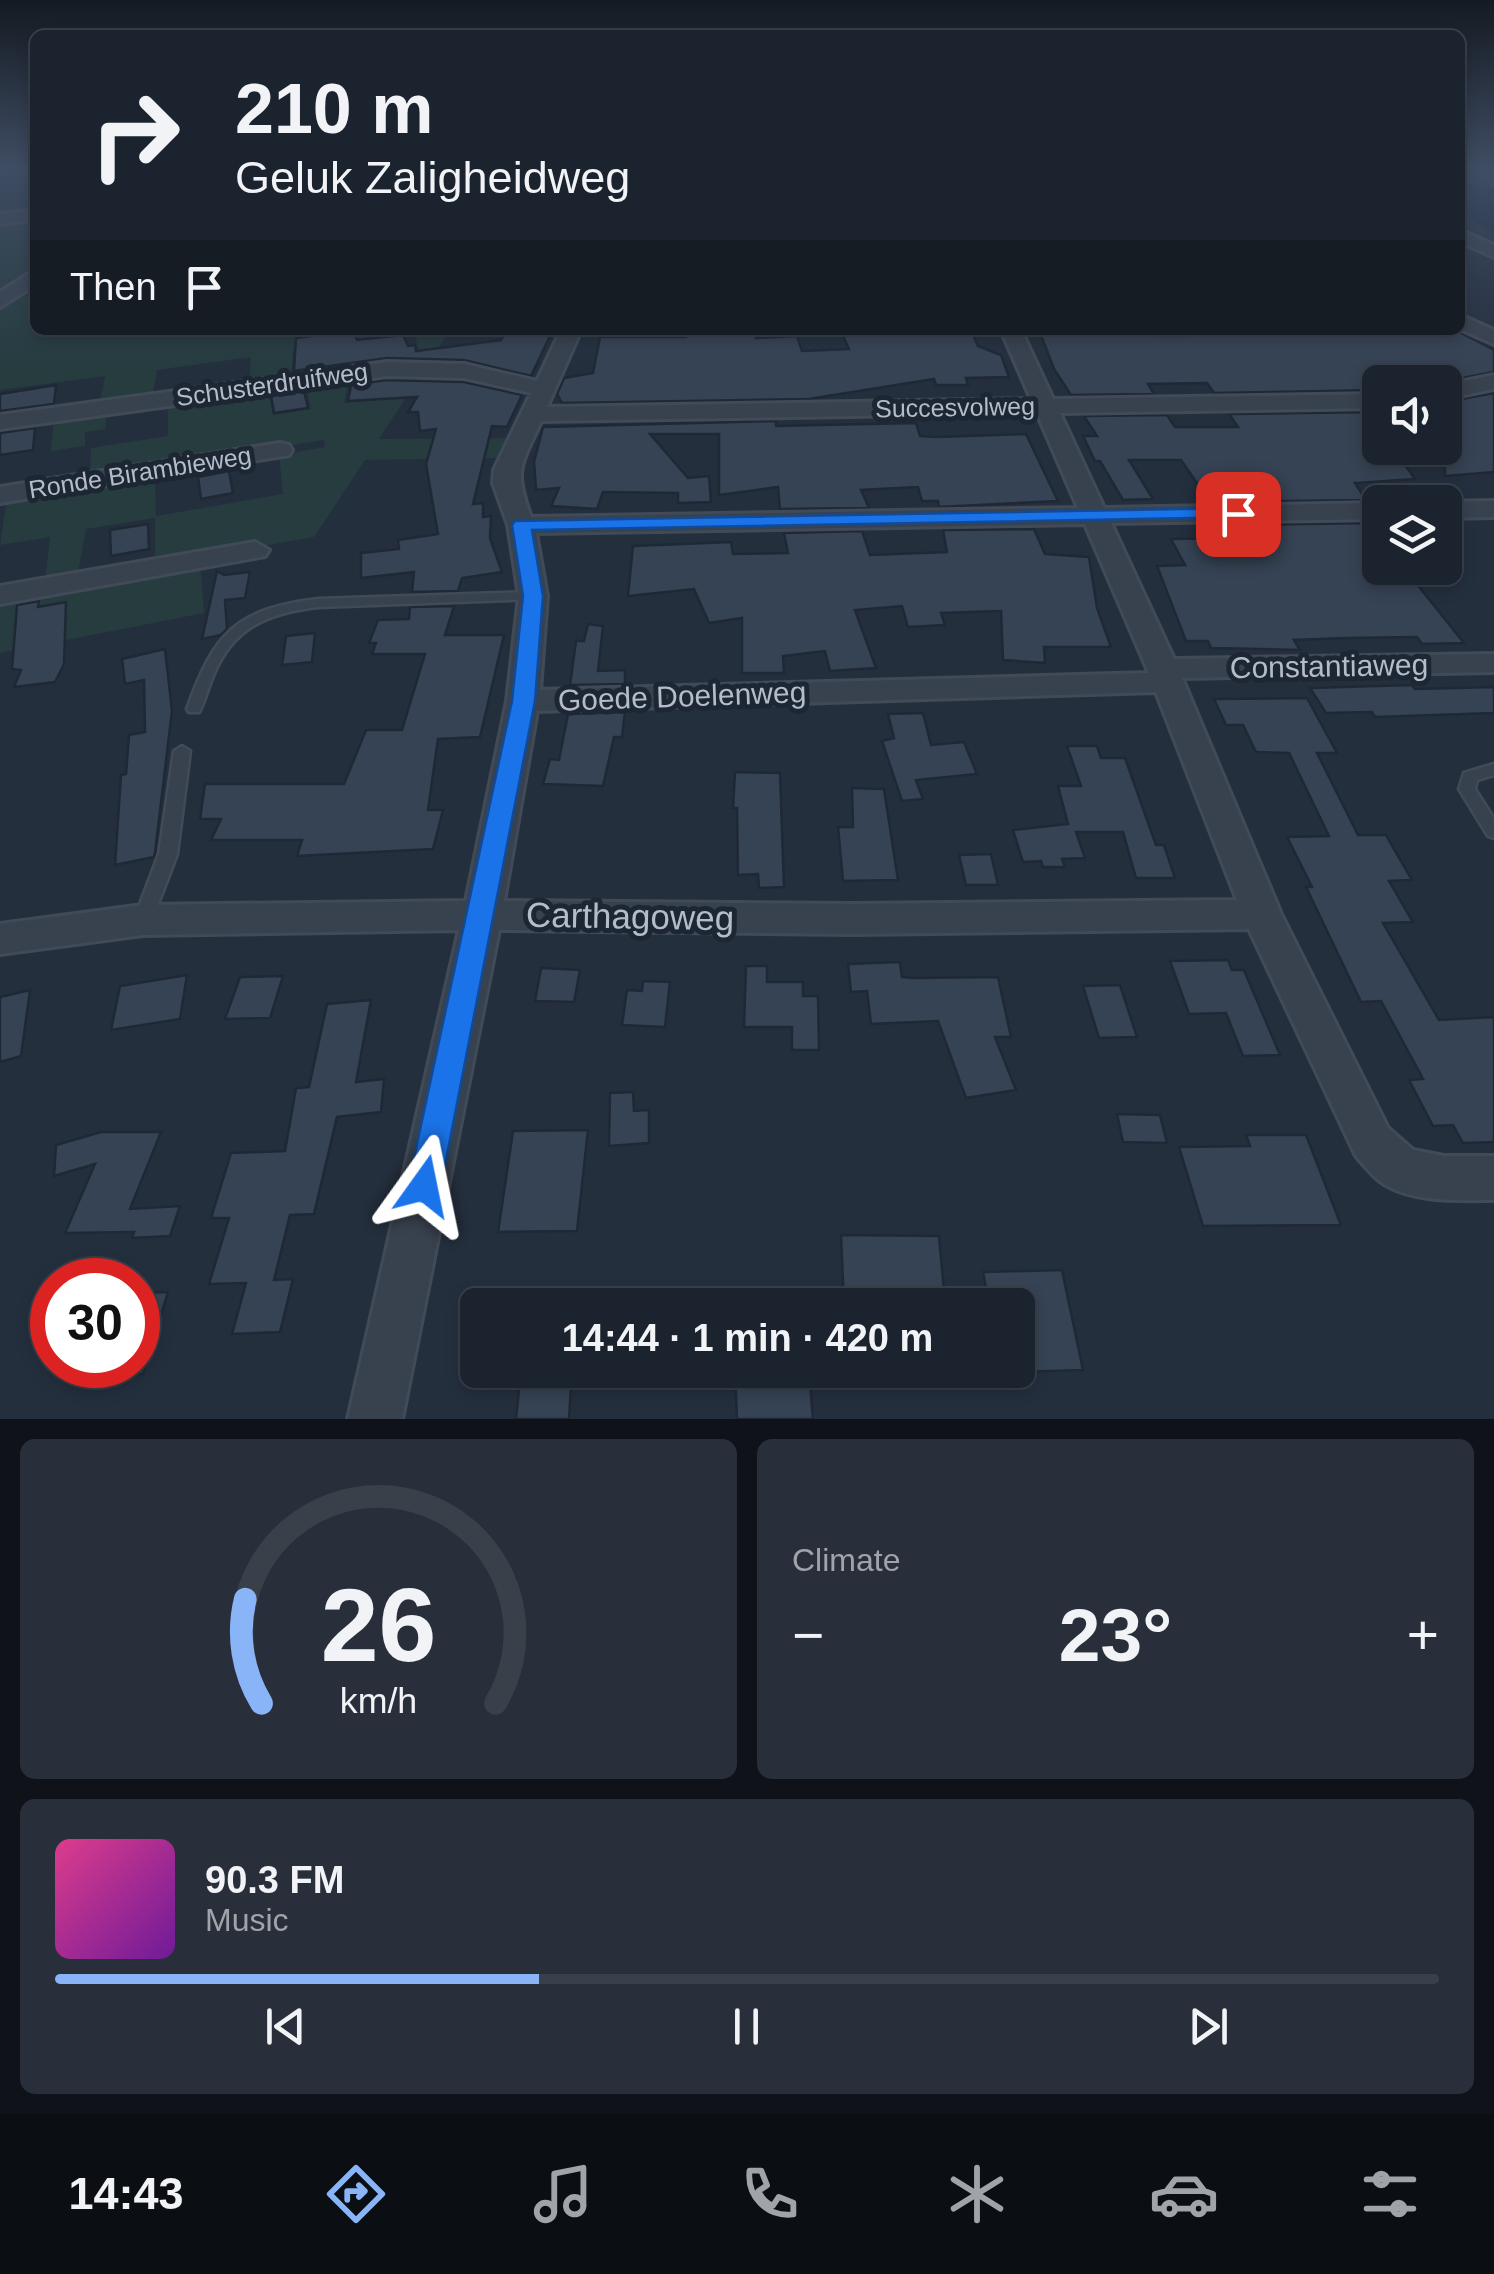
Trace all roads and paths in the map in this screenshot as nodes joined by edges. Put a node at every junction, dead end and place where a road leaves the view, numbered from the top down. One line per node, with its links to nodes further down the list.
1 (1465, 238): 2 (street)
2 (1494, 252)
3 (30, 280): 4 (street)
4 (0, 301)
5 (1465, 323): 8 (street)
6 (569, 335): 12 (street)
7 (1013, 335): 13 (street)
8 (1494, 338)
9 (1494, 382): 10 (street)
10 (1462, 389)
11 (1362, 401): 13 (street, Succesvolweg)
12 (537, 402): 13 (street, Succesvolweg); 14 (street, Schusterdruifweg); 21 (street)
13 (1044, 406): 20 (street)
14 (0, 422)
15 (280, 450): 16 (street, Ronde Birambieweg)
16 (0, 495)
17 (1462, 510): 18 (street)
18 (1494, 510)
19 (1362, 511): 20 (street)
20 (1095, 516): 21 (street); 26 (street)
21 (521, 525): 24 (street)
22 (255, 550): 23 (street)
23 (0, 594)
24 (533, 596): 28 (street); 29 (lane)
25 (1494, 663): 26 (street, Constantiaweg)
26 (1166, 676): 27 (street, Constantiaweg); 33 (street)
27 (841, 691): 28 (street, Goede Doelenweg)
28 (523, 701): 34 (street)
29 (194, 709)
30 (182, 751): 35 (lane)
31 (1494, 769): 32 (lane)
32 (1494, 832)
33 (1262, 914): 34 (street, Carthagoweg); 37 (street)
34 (482, 915): 35 (street, Carthagoweg); 38 (street)
35 (143, 920): 36 (street, Carthagoweg)
36 (0, 939)
37 (1494, 1178)
38 (375, 1419)

